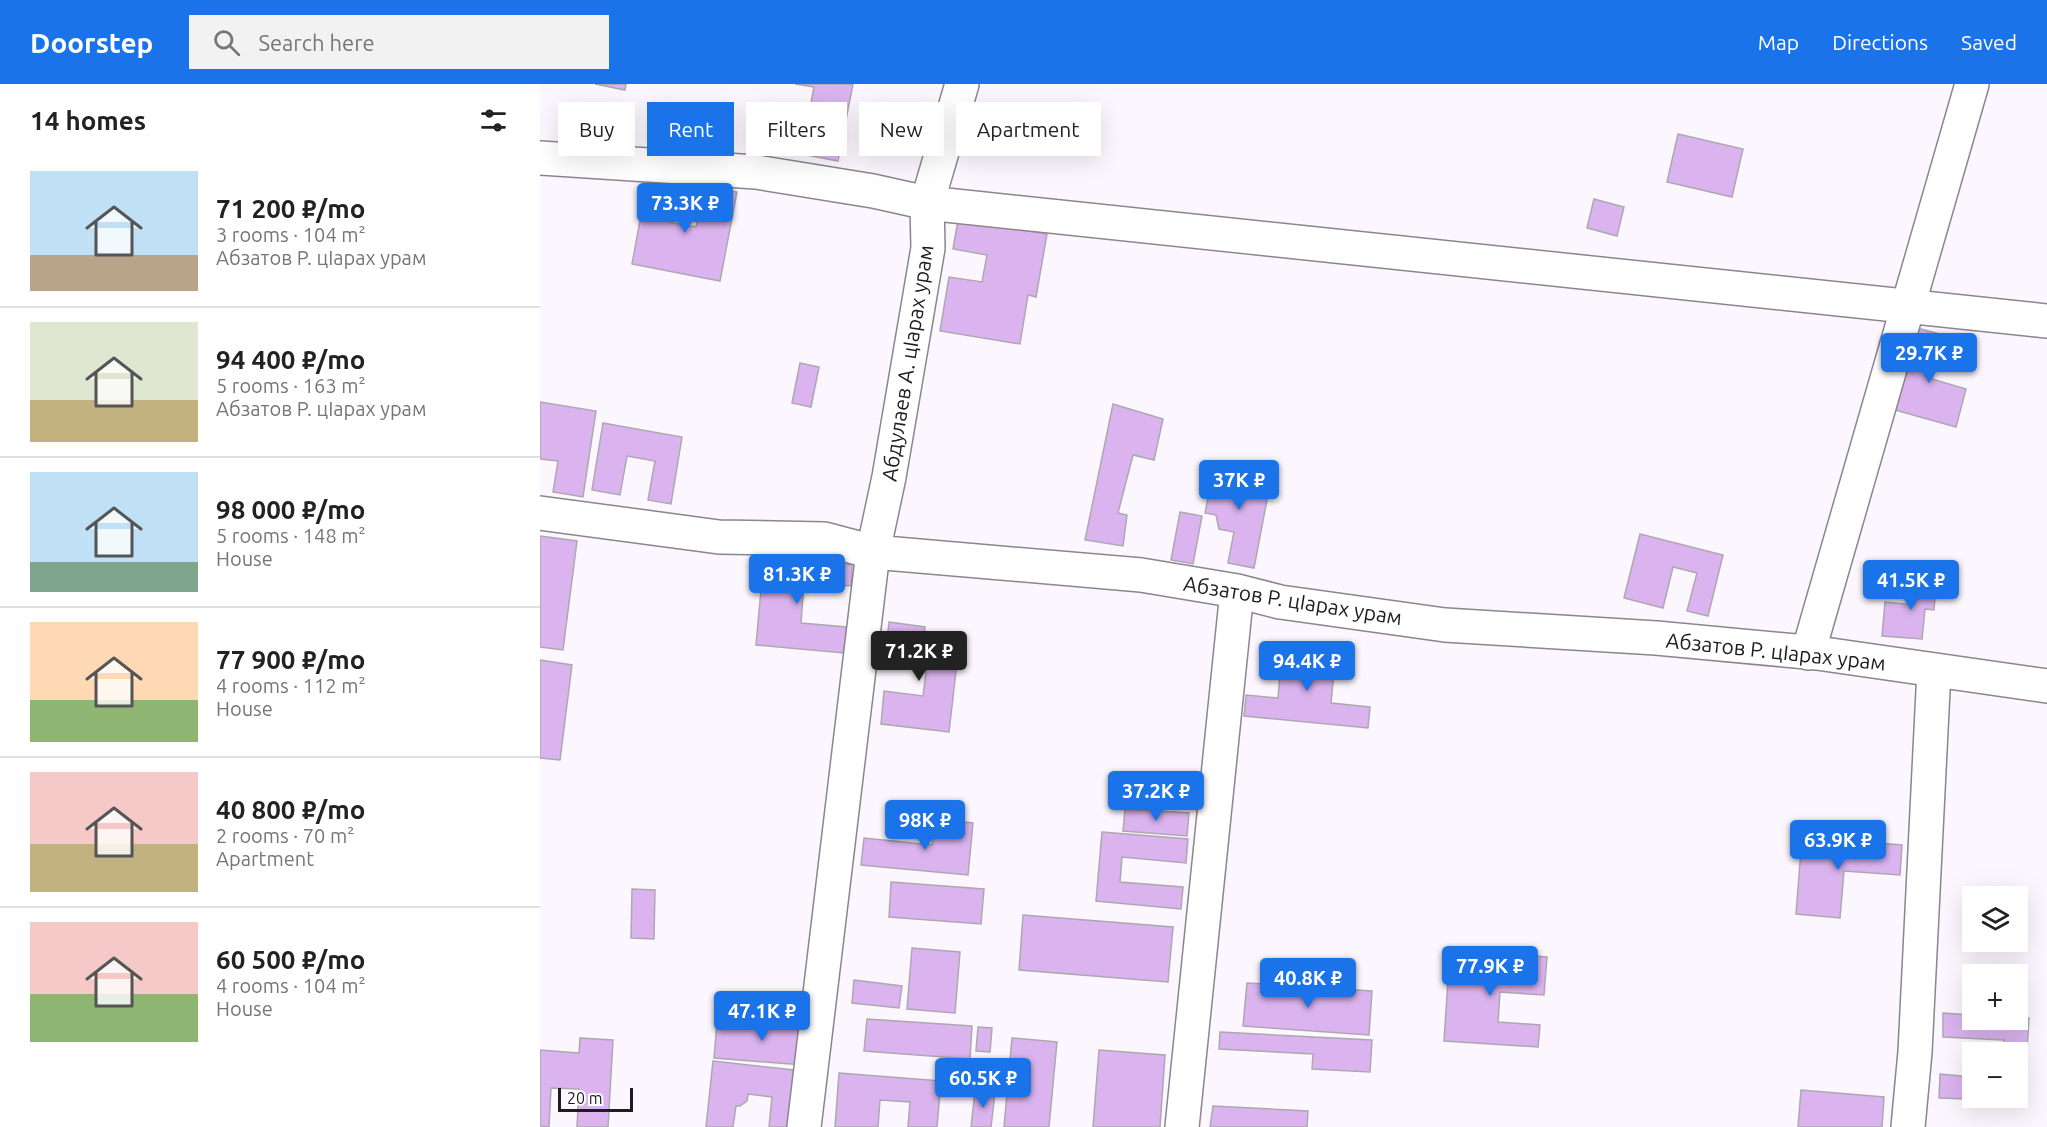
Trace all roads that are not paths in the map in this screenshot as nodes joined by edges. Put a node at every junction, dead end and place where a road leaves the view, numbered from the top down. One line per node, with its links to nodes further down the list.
1 (962, 84): 4 (street, Абдулаев А. цIарах урам)
2 (1972, 84): 5 (street)
3 (540, 158): 4 (street)
4 (927, 202): 5 (street); 8 (street, Абдулаев А. цIарах урам)
5 (1907, 306): 6 (street); 10 (street)
6 (2047, 321)
7 (540, 513): 8 (street, Абзатов Р. цIарах урам)
8 (873, 552): 9 (street, Абзатов Р. цIарах урам); 13 (street, Абдулаев А. цIарах урам)
9 (1237, 591): 10 (street, Абзатов Р. цIарах урам); 14 (street)
10 (1809, 652): 11 (street, Абзатов Р. цIарах урам)
11 (1934, 670): 12 (street, Абзатов Р. цIарах урам); 15 (street)
12 (2047, 686)
13 (804, 1127)
14 (1182, 1127)
15 (1908, 1127)

